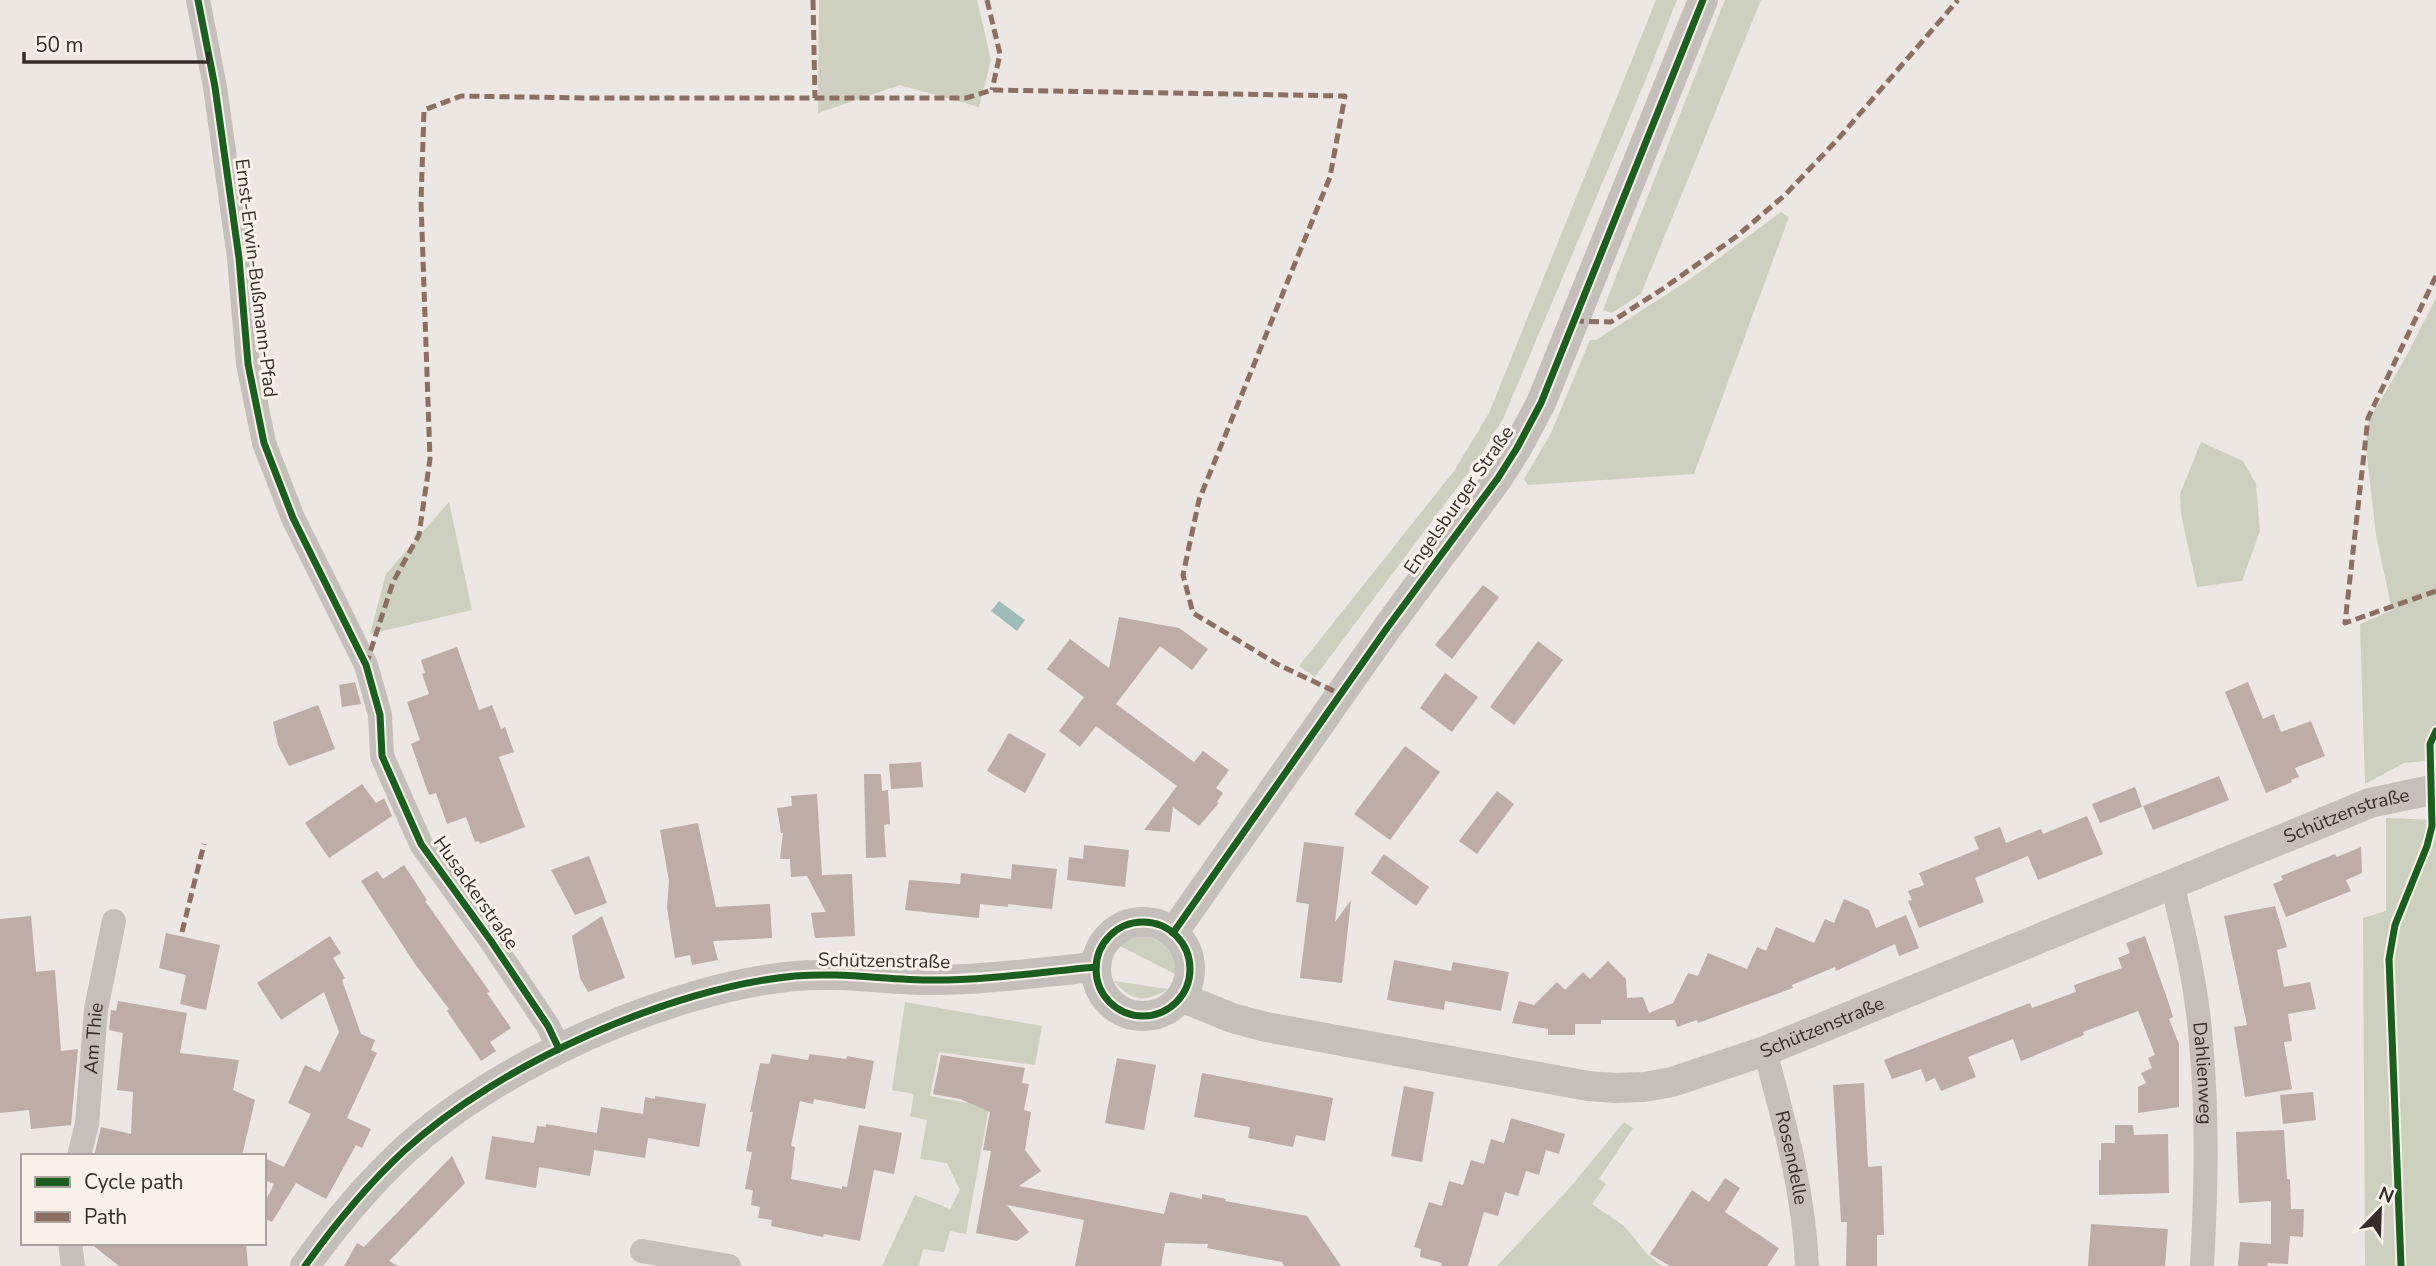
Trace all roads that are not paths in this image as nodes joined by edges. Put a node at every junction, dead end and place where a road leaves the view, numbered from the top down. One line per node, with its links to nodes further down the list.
1 (198, 0): 3 (street, Ernst-Erwin-Bußmann-Pfad)
2 (1703, 0): 7 (street, Engelsburger Straße)
3 (366, 665): 10 (street, Husackerstraße)
4 (2436, 789): 5 (street, Schützenstraße)
5 (2172, 884): 11 (street, Schützenstraße); 19 (street, Dahlienweg)
6 (114, 921): 12 (street, Am Thie)
7 (1173, 933): 8 (street); 9 (street)
8 (1096, 967): 9 (street); 10 (street, Schützenstraße)
9 (1181, 997): 11 (street, Schützenstraße)
10 (559, 1049): 16 (street, Schützenstraße)
11 (1765, 1051): 18 (street, Rosendelle)
12 (80, 1154)
13 (70, 1245): 15 (street)
14 (642, 1251): 17 (street)
15 (73, 1266)
16 (305, 1266)
17 (729, 1266)
18 (1807, 1266)
19 (2202, 1266)

